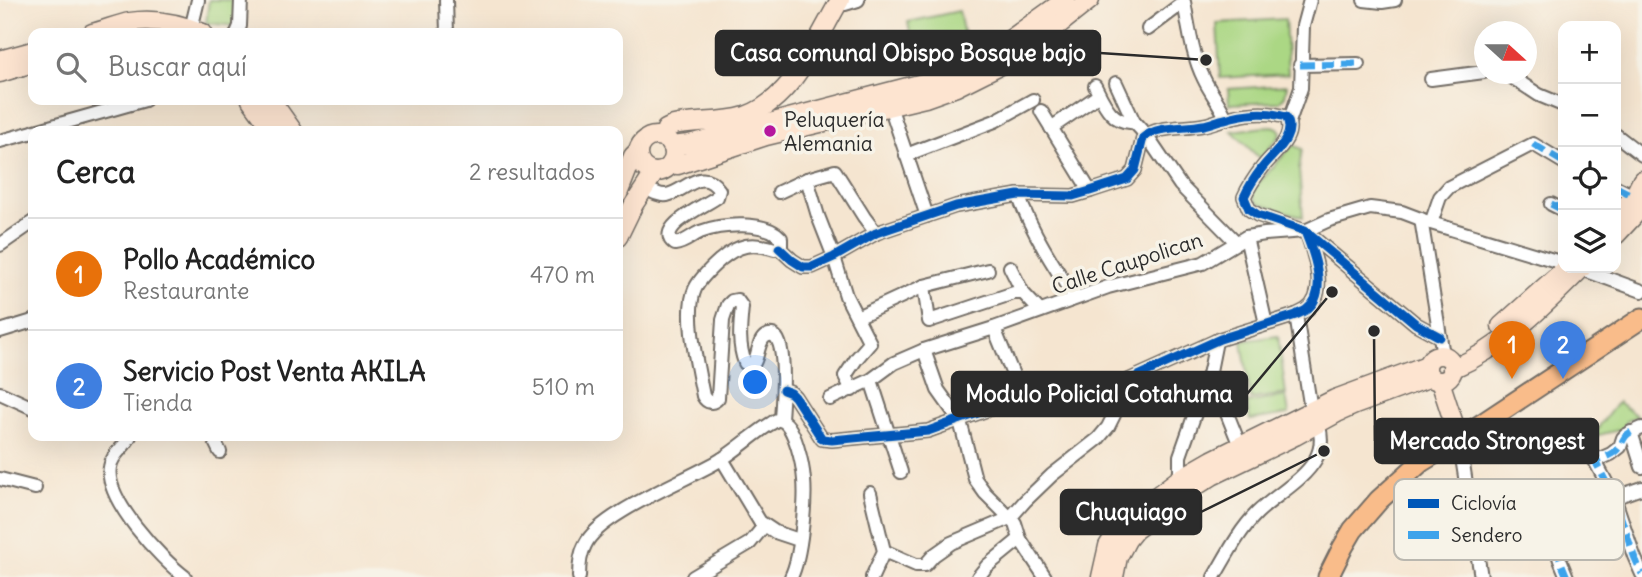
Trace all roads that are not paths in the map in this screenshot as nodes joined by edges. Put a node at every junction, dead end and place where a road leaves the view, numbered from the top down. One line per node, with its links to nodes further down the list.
1 (198, 0): 14 (street)
2 (241, 0): 15 (street)
3 (446, 0): 16 (street)
4 (858, 0): 10 (street)
5 (1065, 0): 50 (street)
6 (1090, 0): 33 (street)
7 (1310, 0): 22 (street)
8 (1364, 0): 9 (street)
9 (1395, 0)
10 (839, 1): 50 (street)
11 (143, 27): 12 (street); 13 (street)
12 (109, 28)
13 (184, 28)
14 (197, 28)
15 (239, 28)
16 (447, 28)
17 (1148, 29): 35 (street)
18 (28, 52): 19 (street)
19 (0, 60)
20 (1358, 64): 22 (street)
21 (28, 65): 23 (street)
22 (1300, 65): 37 (street)
23 (0, 73)
24 (1474, 73): 25 (street)
25 (1432, 79)
26 (1116, 83): 36 (street)
27 (1522, 84): 29 (street)
28 (1033, 100): 47 (street)
29 (1558, 103)
30 (127, 105): 38 (street)
31 (255, 105): 39 (street)
32 (275, 105): 40 (street)
33 (890, 106): 47 (street); 50 (street)
34 (1041, 111): 41 (street)
35 (1226, 118): 37 (street); 43 (street)
36 (1135, 122): 41 (street); 43 (street)
37 (1289, 122): 66 (street)
38 (52, 126)
39 (270, 126)
40 (289, 126)
41 (1051, 128): 54 (street)
42 (28, 133): 45 (street)
43 (1146, 135): 54 (street); 68 (street)
44 (1621, 139): 48 (street)
45 (0, 141)
46 (637, 152): 50 (street); 50 (street); 52 (street)
47 (906, 155): 61 (street)
48 (1642, 155)
49 (1558, 159): 62 (street)
50 (661, 161): 65 (street); 70 (street)
51 (807, 179): 55 (street); 67 (street); 71 (street)
52 (623, 181)
53 (1621, 189): 56 (street)
54 (1090, 191): 57 (street)
55 (779, 192)
56 (1639, 194): 60 (street); 64 (street)
57 (1018, 195): 61 (street); 81 (street)
58 (1551, 204): 59 (street)
59 (1561, 210)
60 (1621, 211)
61 (927, 216): 67 (street)
62 (1426, 221): 66 (street, Calle Caupolican); 72 (street, Calle Caupolican); 90 (street)
63 (28, 225): 69 (street)
64 (1621, 226)
65 (623, 228)
66 (1305, 231): 68 (street, Calle Caupolican); 83 (street); 90 (street)
67 (876, 233): 71 (street)
68 (1241, 240): 81 (street, Calle Caupolican); 87 (street)
69 (0, 245)
70 (779, 247): 71 (street); 97 (street)
71 (834, 257): 84 (street)
72 (1558, 261)
73 (1010, 267): 80 (street)
74 (988, 270): 78 (street)
75 (1560, 273): 94 (street)
76 (1576, 273): 94 (street)
77 (1594, 273): 79 (street)
78 (924, 286): 80 (street); 84 (street)
79 (1642, 291)
80 (1023, 293): 82 (street)
81 (1075, 298): 82 (street, Calle Caupolican)
82 (1040, 311): 88 (street, Calle Caupolican)
83 (1296, 315): 87 (street); 103 (street)
84 (857, 317): 98 (street)
85 (1642, 318): 108 (main road)
86 (28, 323): 89 (street)
87 (1266, 324): 91 (street)
88 (994, 328): 92 (street, Calle Caupolican); 100 (street)
89 (0, 331)
90 (1440, 337): 94 (street)
91 (1216, 341): 93 (street); 96 (street)
92 (924, 350): 95 (street, Calle Caupolican); 105 (street)
93 (1210, 371): 111 (street); 121 (street)
94 (1442, 372): 103 (street); 108 (street)
95 (871, 380): 98 (street, Calle Caupolican); 107 (street)
96 (1118, 386): 100 (street); 126 (street)
97 (783, 390): 104 (street); 107 (street)
98 (852, 390): 101 (street, Calle Caupolican)
99 (0, 393): 102 (street)
100 (1022, 397): 105 (street)
101 (830, 399)
102 (28, 406)
103 (1315, 416): 111 (street); 121 (street); 143 (street)
104 (781, 420): 113 (street); 130 (street)
105 (960, 421): 107 (street); 126 (street)
106 (1636, 430): 114 (street); 119 (street)
107 (890, 435): 115 (street)
108 (1459, 439): 117 (main road); 118 (street)
109 (128, 441): 136 (street)
110 (214, 441): 112 (street)
111 (1240, 446): 121 (street)
112 (220, 452)
113 (722, 459): 127 (street); 137 (street)
114 (1642, 467)
115 (901, 472)
116 (0, 479): 122 (street)
117 (1402, 479)
118 (1465, 479)
119 (1604, 479)
120 (1394, 486): 144 (main road)
121 (1181, 487): 141 (street); 142 (street)
122 (35, 488)
123 (1642, 488): 125 (street)
124 (870, 493): 131 (street)
125 (1624, 494)
126 (1010, 518): 129 (street); 131 (street)
127 (764, 526): 130 (street); 138 (street)
128 (1624, 526): 133 (street)
129 (1020, 539): 135 (street); 140 (street)
130 (799, 541): 134 (street)
131 (884, 551): 139 (street)
132 (1560, 560): 145 (street)
133 (1642, 574)
134 (794, 575)
135 (1043, 576)
136 (185, 577)
137 (579, 577)
138 (693, 577)
139 (872, 577)
140 (978, 577)
141 (1101, 577)
142 (1114, 577)
143 (1214, 577)
144 (1328, 577)
145 (1567, 577)

